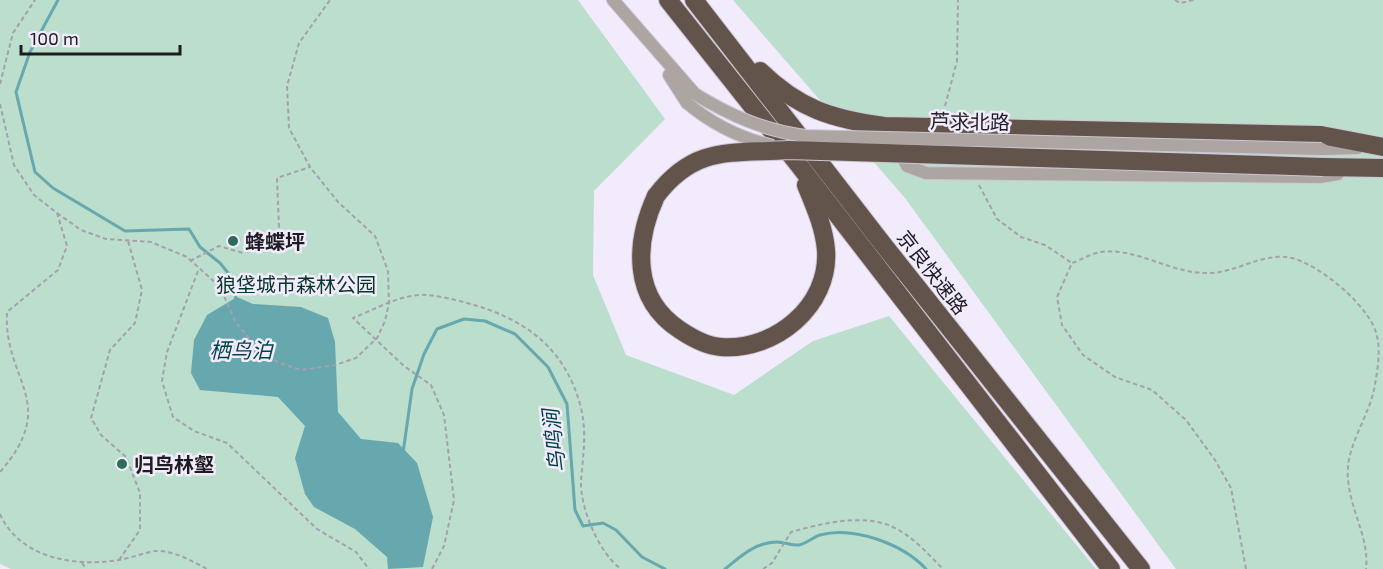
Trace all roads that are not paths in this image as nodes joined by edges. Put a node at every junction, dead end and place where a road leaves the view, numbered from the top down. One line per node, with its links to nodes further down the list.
1 (613, 0): 5 (street, 芦求北路)
2 (668, 0): 8 (highway)
3 (694, 0): 4 (highway, 京良快速路)
4 (719, 33): 6 (highway); 12 (highway, 京良快速路)
5 (691, 98): 8 (street, 芦求北路, bridge); 9 (street, 芦求北路, bridge)
6 (932, 127): 7 (highway); 10 (street)
7 (1382, 147): 9 (street, 芦求北路)
8 (794, 157): 8 (highway, bridge); 9 (highway, bridge); 11 (highway)
9 (1322, 158): 10 (highway)
10 (1382, 168)
11 (1111, 569)
12 (1141, 569)

